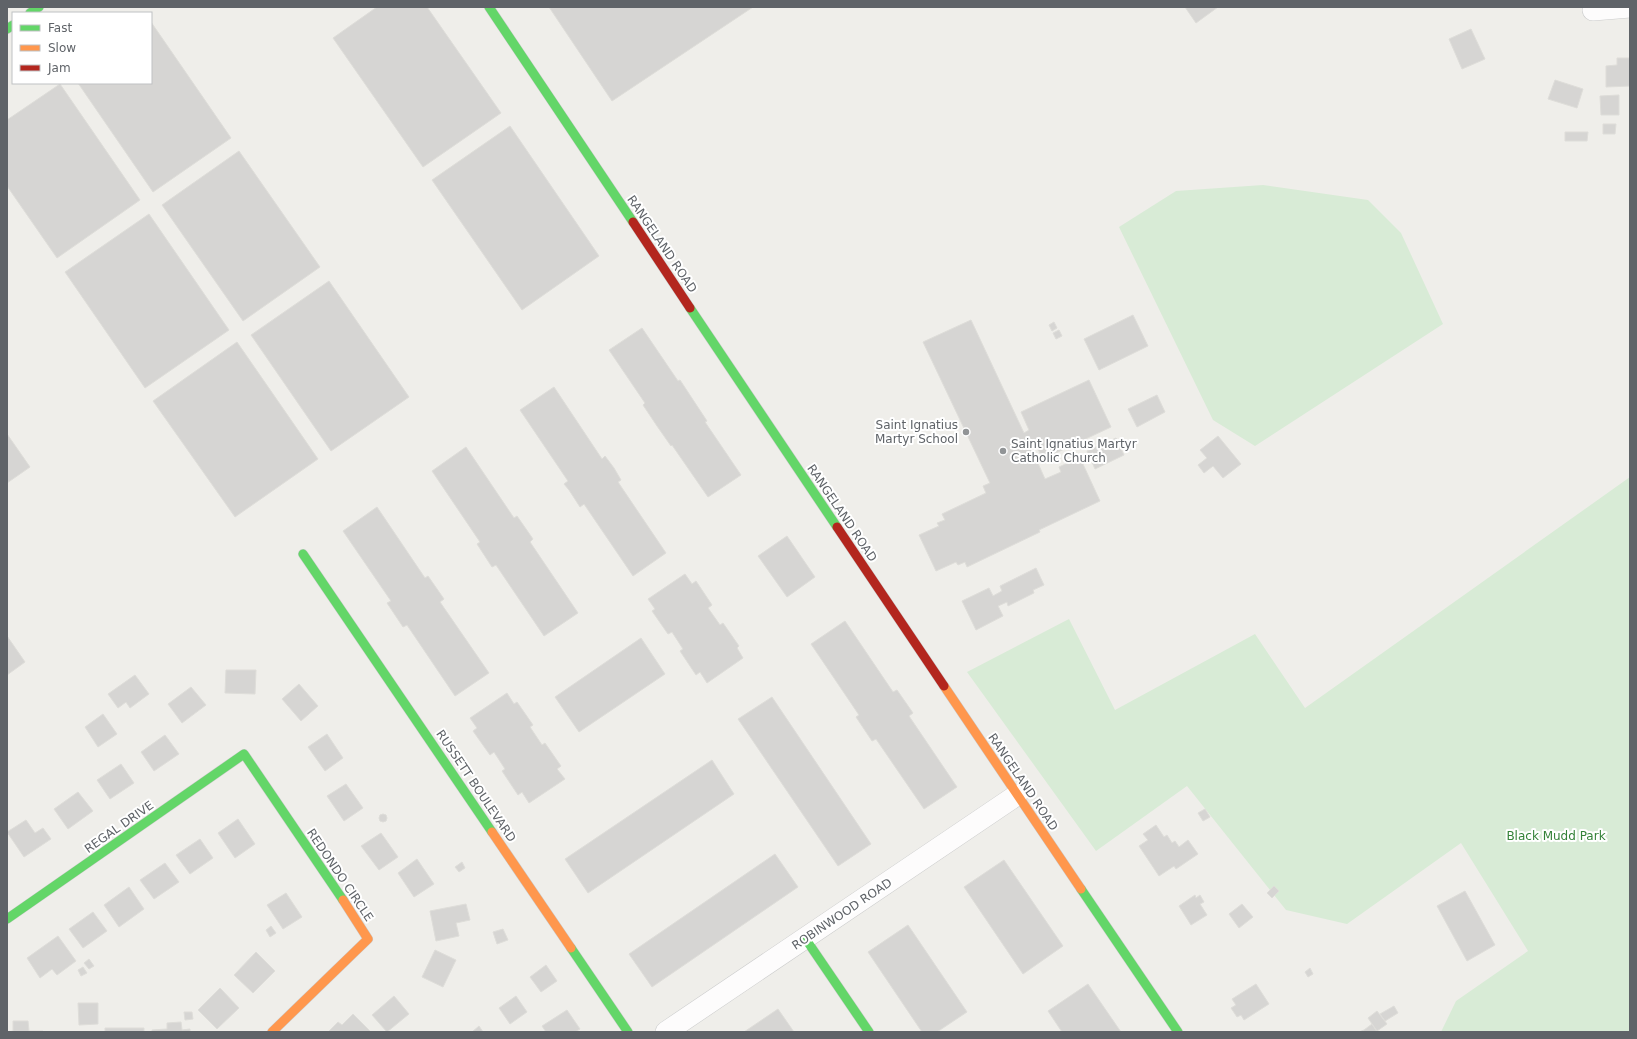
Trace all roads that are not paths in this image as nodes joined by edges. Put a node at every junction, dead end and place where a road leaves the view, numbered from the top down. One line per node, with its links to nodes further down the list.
1 (489, 7): 6 (street, RANGELAND ROAD)
2 (1630, 8): 3 (street)
3 (1593, 10)
4 (304, 554): 10 (street, RUSSETT BOULEVARD)
5 (244, 754): 7 (street, REGAL DRIVE); 9 (street, REDONDO CIRCLE)
6 (1017, 795): 8 (street, ROBINWOOD ROAD); 13 (street, RANGELAND ROAD)
7 (7, 919)
8 (805, 938): 11 (street, ROBINWOOD ROAD); 12 (street)
9 (272, 1032)
10 (628, 1032)
11 (666, 1032)
12 (869, 1032)
13 (1178, 1032)

